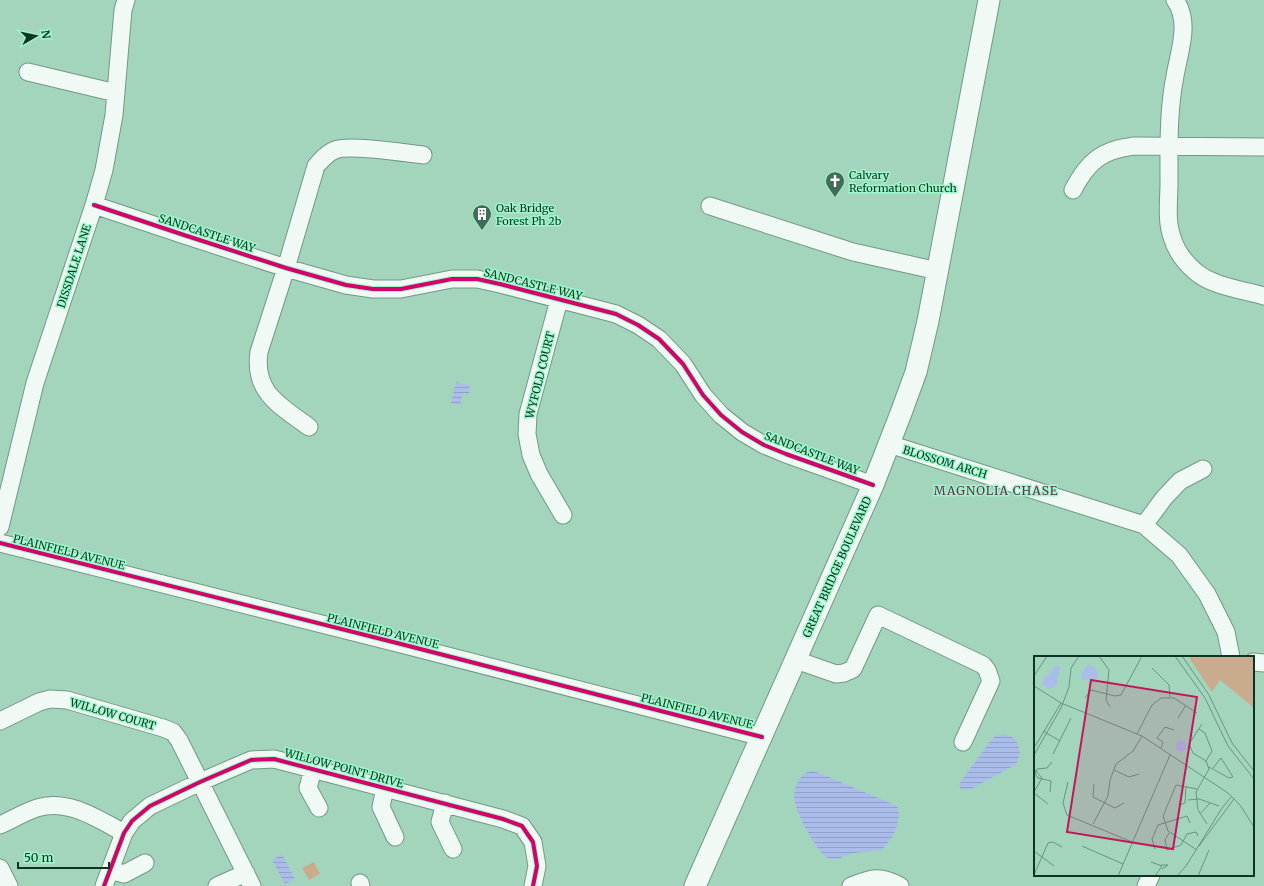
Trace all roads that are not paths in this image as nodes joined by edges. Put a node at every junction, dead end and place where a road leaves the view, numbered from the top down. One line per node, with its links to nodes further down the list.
1 (126, 0): 5 (street, DISSDALE LANE)
2 (989, 0): 13 (main road, GREAT BRIDGE BOULEVARD)
3 (1175, 0): 6 (street)
4 (28, 72): 5 (street)
5 (116, 93): 10 (street, DISSDALE LANE)
6 (1170, 146): 7 (street); 9 (street); 14 (street)
7 (1264, 147)
8 (423, 155): 12 (street)
9 (1073, 190)
10 (94, 205): 12 (street, SANDCASTLE WAY); 22 (street, DISSDALE LANE)
11 (710, 206): 13 (street)
12 (286, 268): 15 (street, SANDCASTLE WAY); 16 (street)
13 (938, 271): 17 (main road, GREAT BRIDGE BOULEVARD)
14 (1264, 296)
15 (559, 300): 19 (street, SANDCASTLE WAY); 20 (street, WYFOLD COURT)
16 (309, 427)
17 (889, 444): 19 (main road, GREAT BRIDGE BOULEVARD); 21 (street, BLOSSOM ARCH)
18 (1203, 469): 21 (street)
19 (873, 485): 25 (main road, GREAT BRIDGE BOULEVARD)
20 (563, 515)
21 (1144, 525): 24 (street, BLOSSOM ARCH)
22 (0, 527)
23 (0, 543): 29 (street, PLAINFIELD AVENUE)
24 (1231, 656)
25 (796, 660): 29 (main road, GREAT BRIDGE BOULEVARD); 30 (street)
26 (1254, 662): 27 (street)
27 (1264, 663)
28 (0, 721): 32 (street, WILLOW COURT)
29 (762, 737): 49 (main road, GREAT BRIDGE BOULEVARD)
30 (963, 742)
31 (313, 769): 32 (street, WILLOW POINT DRIVE); 33 (street, WILLOW POINT DRIVE); 35 (street)
32 (200, 782): 37 (street, WILLOW POINT DRIVE); 44 (street, WILLOW COURT)
33 (385, 788): 34 (street, WILLOW POINT DRIVE); 38 (street)
34 (445, 804): 39 (street); 48 (street, WILLOW POINT DRIVE)
35 (319, 808)
36 (0, 825): 37 (street)
37 (124, 833): 42 (street, WILLOW POINT DRIVE)
38 (395, 837)
39 (453, 849)
40 (145, 863): 42 (street)
41 (0, 868): 45 (street)
42 (110, 870): 46 (street, WILLOW POINT DRIVE)
43 (1151, 876): 52 (street)
44 (249, 880): 47 (street)
45 (9, 886)
46 (104, 886)
47 (217, 886)
48 (533, 886)
49 (695, 886)
50 (851, 886): 51 (street)
51 (900, 886)
52 (1146, 886)

